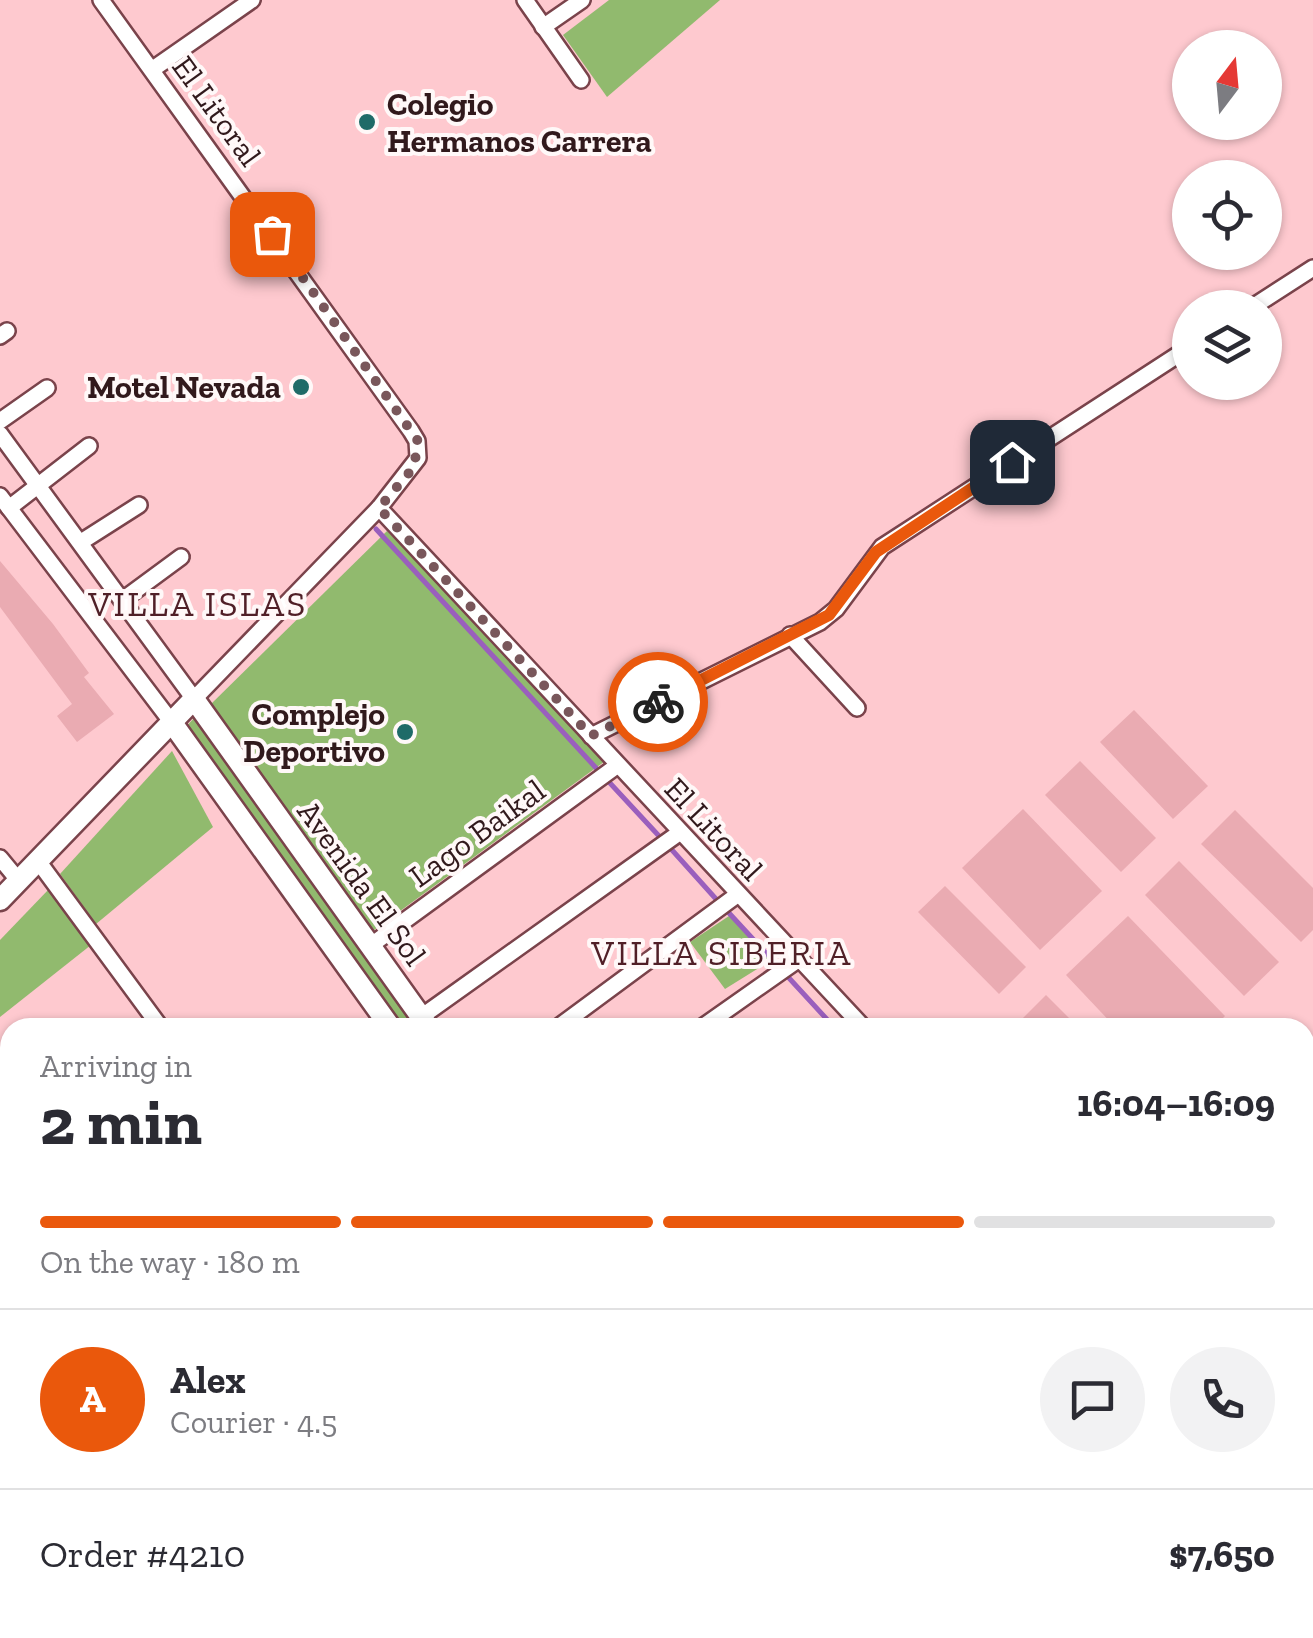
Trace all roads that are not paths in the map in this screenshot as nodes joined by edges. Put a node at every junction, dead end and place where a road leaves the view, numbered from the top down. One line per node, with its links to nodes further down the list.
1 (102, 0): 6 (street, El Litoral)
2 (252, 0): 6 (street)
3 (524, 0): 5 (street)
4 (582, 0): 5 (street)
5 (544, 27): 7 (street)
6 (153, 69): 18 (street, El Litoral)
7 (581, 80)
8 (1313, 268): 9 (street)
9 (1279, 290)
10 (1172, 358): 22 (street)
11 (47, 388): 12 (street)
12 (0, 420)
13 (0, 434): 15 (street, Avenida El Sol)
14 (89, 446): 15 (street)
15 (38, 484): 16 (street); 19 (street, Avenida El Sol)
16 (4, 502): 25 (street, Avenida El Sol)
17 (138, 505): 19 (street)
18 (379, 508): 23 (street); 26 (street, El Litoral)
19 (82, 542): 21 (street, Avenida El Sol)
20 (181, 556): 21 (street)
21 (124, 599): 23 (street, Avenida El Sol)
22 (790, 636): 24 (street); 26 (street)
23 (194, 699): 25 (main road); 34 (main road, Avenida El Sol)
24 (857, 708)
25 (173, 724): 30 (main road); 37 (main road, Avenida El Sol)
26 (591, 736): 27 (street, El Litoral)
27 (618, 765): 28 (street, El Litoral); 34 (street, Lago Baikal)
28 (679, 834): 32 (street, El Litoral); 39 (street)
29 (0, 858): 31 (street)
30 (38, 861): 31 (main road); 36 (street)
31 (20, 881): 33 (main road)
32 (737, 895): 35 (street, El Litoral); 40 (street)
33 (0, 900)
34 (370, 946): 38 (main road, Avenida El Sol)
35 (799, 959): 41 (street); 42 (street, El Litoral)
36 (154, 1018)
37 (384, 1018)
38 (422, 1018)
39 (430, 1018)
40 (571, 1018)
41 (716, 1018)
42 (850, 1018)

